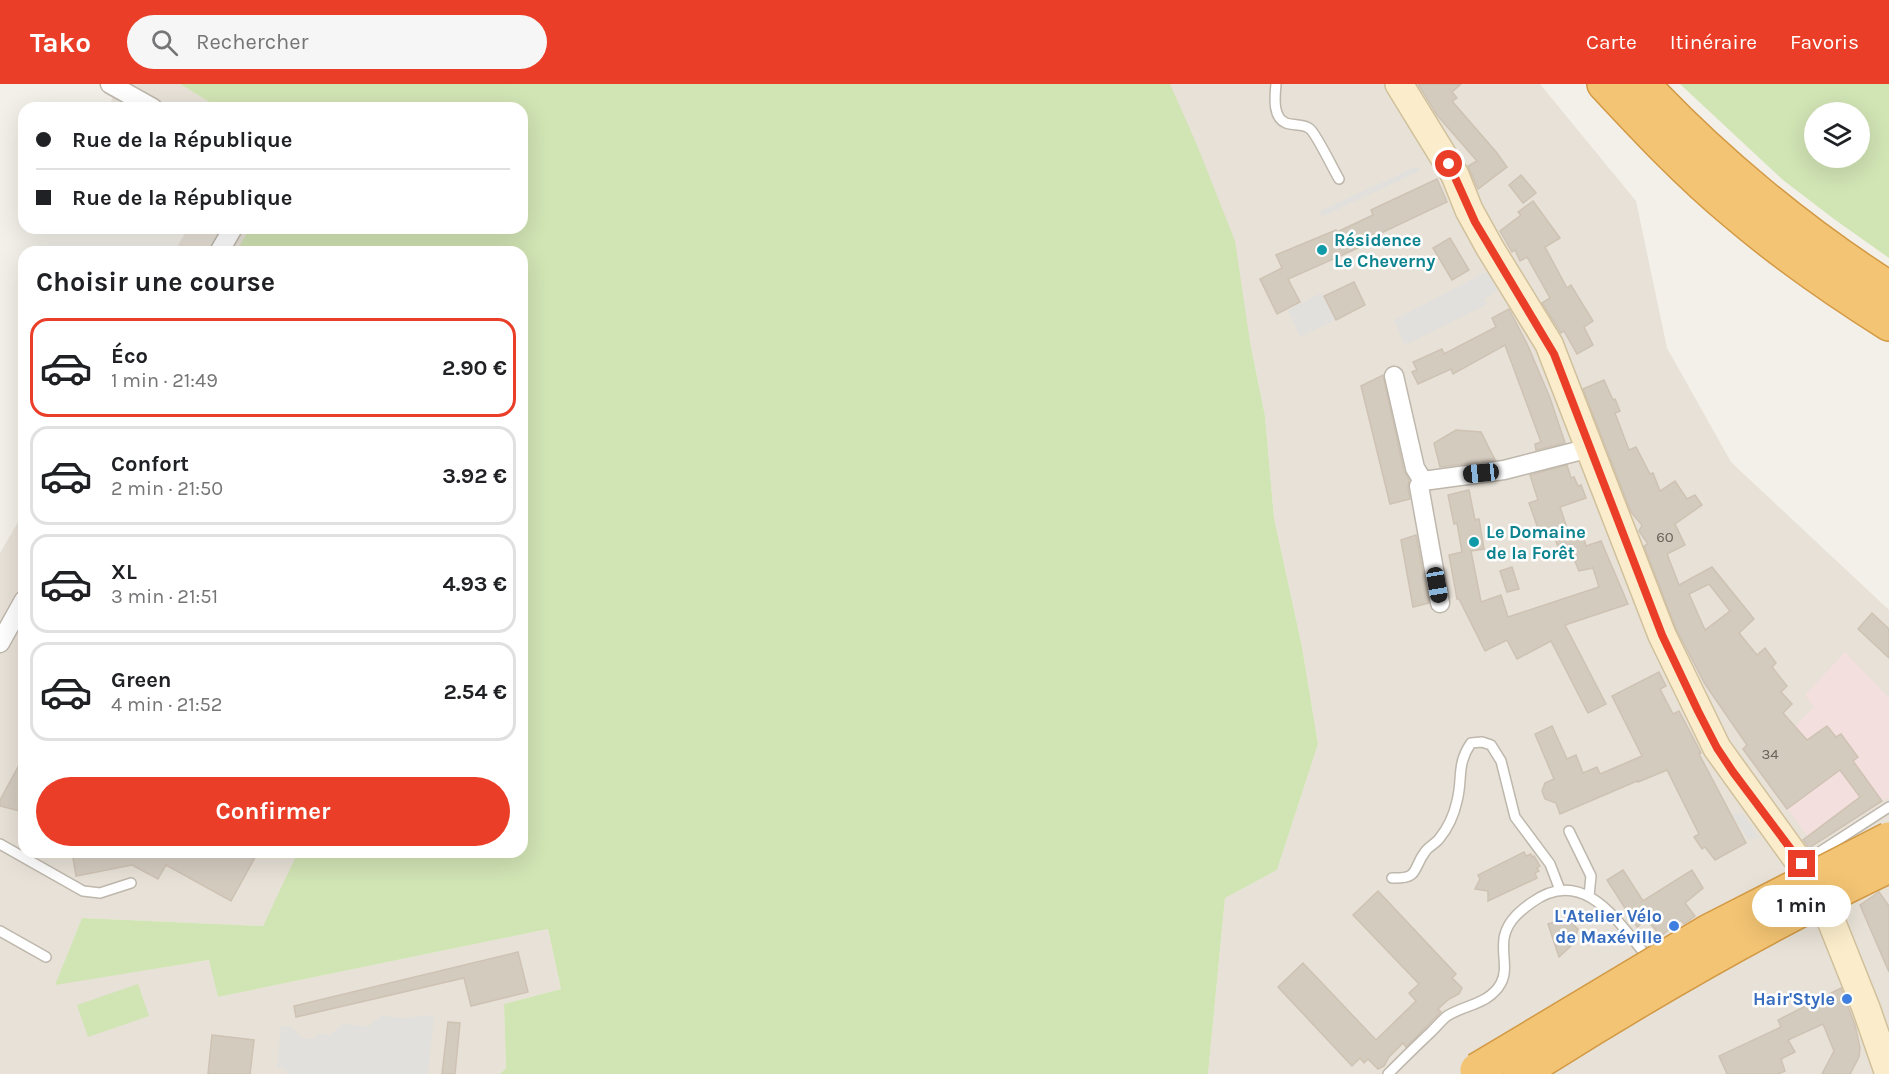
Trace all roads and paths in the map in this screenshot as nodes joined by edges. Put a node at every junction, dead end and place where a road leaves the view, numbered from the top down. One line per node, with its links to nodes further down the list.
1 (111, 84): 6 (street)
2 (1276, 84): 7 (lane)
3 (1400, 84): 11 (street)
4 (1604, 84): 9 (highway)
5 (1643, 84): 8 (highway)
6 (142, 102)
7 (1339, 179)
8 (1889, 288)
9 (1889, 324)
10 (1394, 376): 12 (street)
11 (1590, 448): 12 (street); 22 (street)
12 (1423, 481): 13 (street)
13 (1440, 603)
14 (18, 611): 15 (street)
15 (0, 643)
16 (1889, 807): 22 (lane)
17 (1569, 831): 27 (lane)
18 (1889, 839): 32 (highway, bridge)
19 (0, 844): 20 (lane)
20 (18, 854)
21 (25, 858): 25 (lane)
22 (1802, 864): 31 (street)
23 (1889, 866): 34 (highway, bridge)
24 (1392, 878): 26 (lane)
25 (131, 883)
26 (1560, 890): 27 (lane); 33 (lane)
27 (1589, 896): 29 (lane)
28 (0, 931): 30 (lane)
29 (1644, 953)
30 (46, 957)
31 (1887, 1064)
32 (1474, 1072)
33 (1388, 1074)
34 (1520, 1074)

